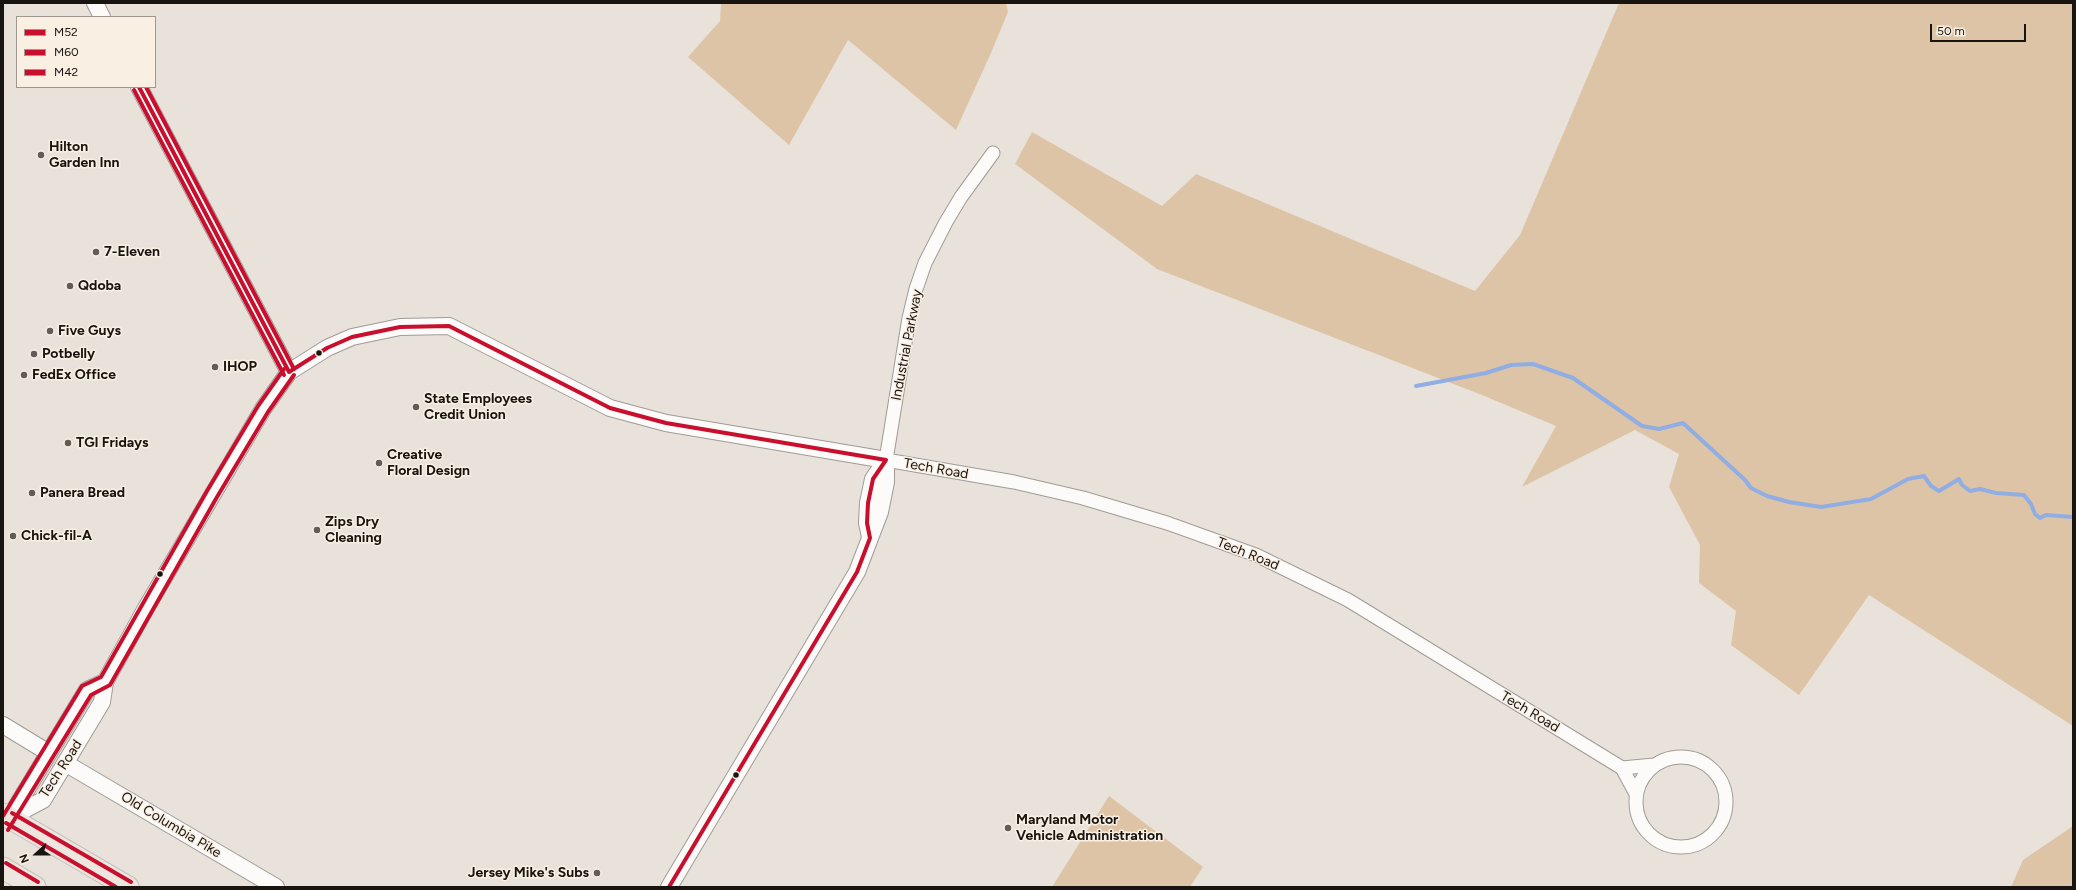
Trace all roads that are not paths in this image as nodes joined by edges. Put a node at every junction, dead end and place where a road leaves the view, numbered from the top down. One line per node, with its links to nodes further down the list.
1 (95, 3): 2 (street)
2 (102, 16)
3 (140, 88): 5 (street)
4 (993, 153): 6 (street, Industrial Parkway)
5 (289, 372): 6 (street, Tech Road); 7 (street, Tech Road)
6 (886, 460): 12 (street, Tech Road); 19 (street, Industrial Parkway)
7 (105, 682): 9 (street, Tech Road); 10 (street, Tech Road)
8 (3, 725): 9 (street)
9 (49, 753): 14 (street, Tech Road)
10 (65, 764): 14 (street, Tech Road); 18 (street, Old Columbia Pike)
11 (1654, 765): 12 (street); 13 (street); 13 (street)
12 (1622, 768): 13 (street)
13 (1636, 794)
14 (6, 816): 17 (highway)
15 (3, 868): 16 (highway)
16 (35, 887)
17 (128, 887)
18 (276, 887)
19 (669, 887)

